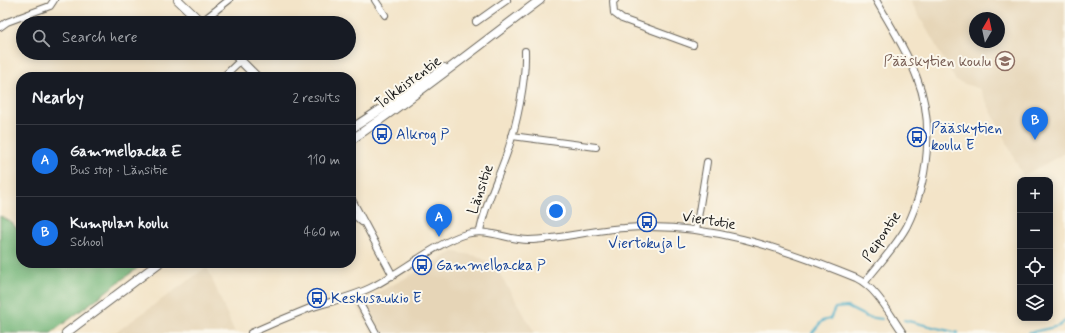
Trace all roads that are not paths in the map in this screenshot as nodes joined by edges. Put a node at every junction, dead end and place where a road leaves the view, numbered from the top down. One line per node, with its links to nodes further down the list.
1 (54, 0): 10 (street)
2 (178, 0): 11 (street)
3 (229, 0): 12 (street)
4 (375, 0): 9 (street)
5 (507, 0): 14 (street)
6 (540, 0): 18 (street, Tolkkistentie)
7 (615, 0): 16 (street)
8 (876, 0): 34 (street, Peipontie)
9 (385, 15)
10 (23, 16)
11 (195, 16)
12 (209, 16)
13 (16, 19): 15 (street)
14 (476, 22)
15 (0, 27)
16 (693, 45)
17 (526, 51): 24 (street, Länsitie)
18 (460, 59): 22 (street, Tolkkistentie); 23 (street, Tolkkistentie)
19 (241, 60): 20 (street); 21 (street)
20 (228, 72)
21 (252, 72)
22 (356, 126)
23 (356, 136)
24 (512, 136): 25 (street); 31 (street, Länsitie)
25 (596, 147)
26 (707, 162): 30 (street)
27 (356, 208): 29 (street)
28 (356, 217): 29 (street)
29 (364, 225): 33 (street)
30 (696, 230): 31 (street, Viertotie); 34 (street, Viertotie)
31 (480, 231): 33 (street, Länsitie)
32 (152, 268): 36 (street)
33 (393, 276): 35 (street, Länsitie)
34 (865, 282): 39 (street)
35 (356, 295): 37 (street, Länsitie); 38 (street)
36 (66, 333)
37 (251, 333)
38 (376, 333)
39 (903, 333)

